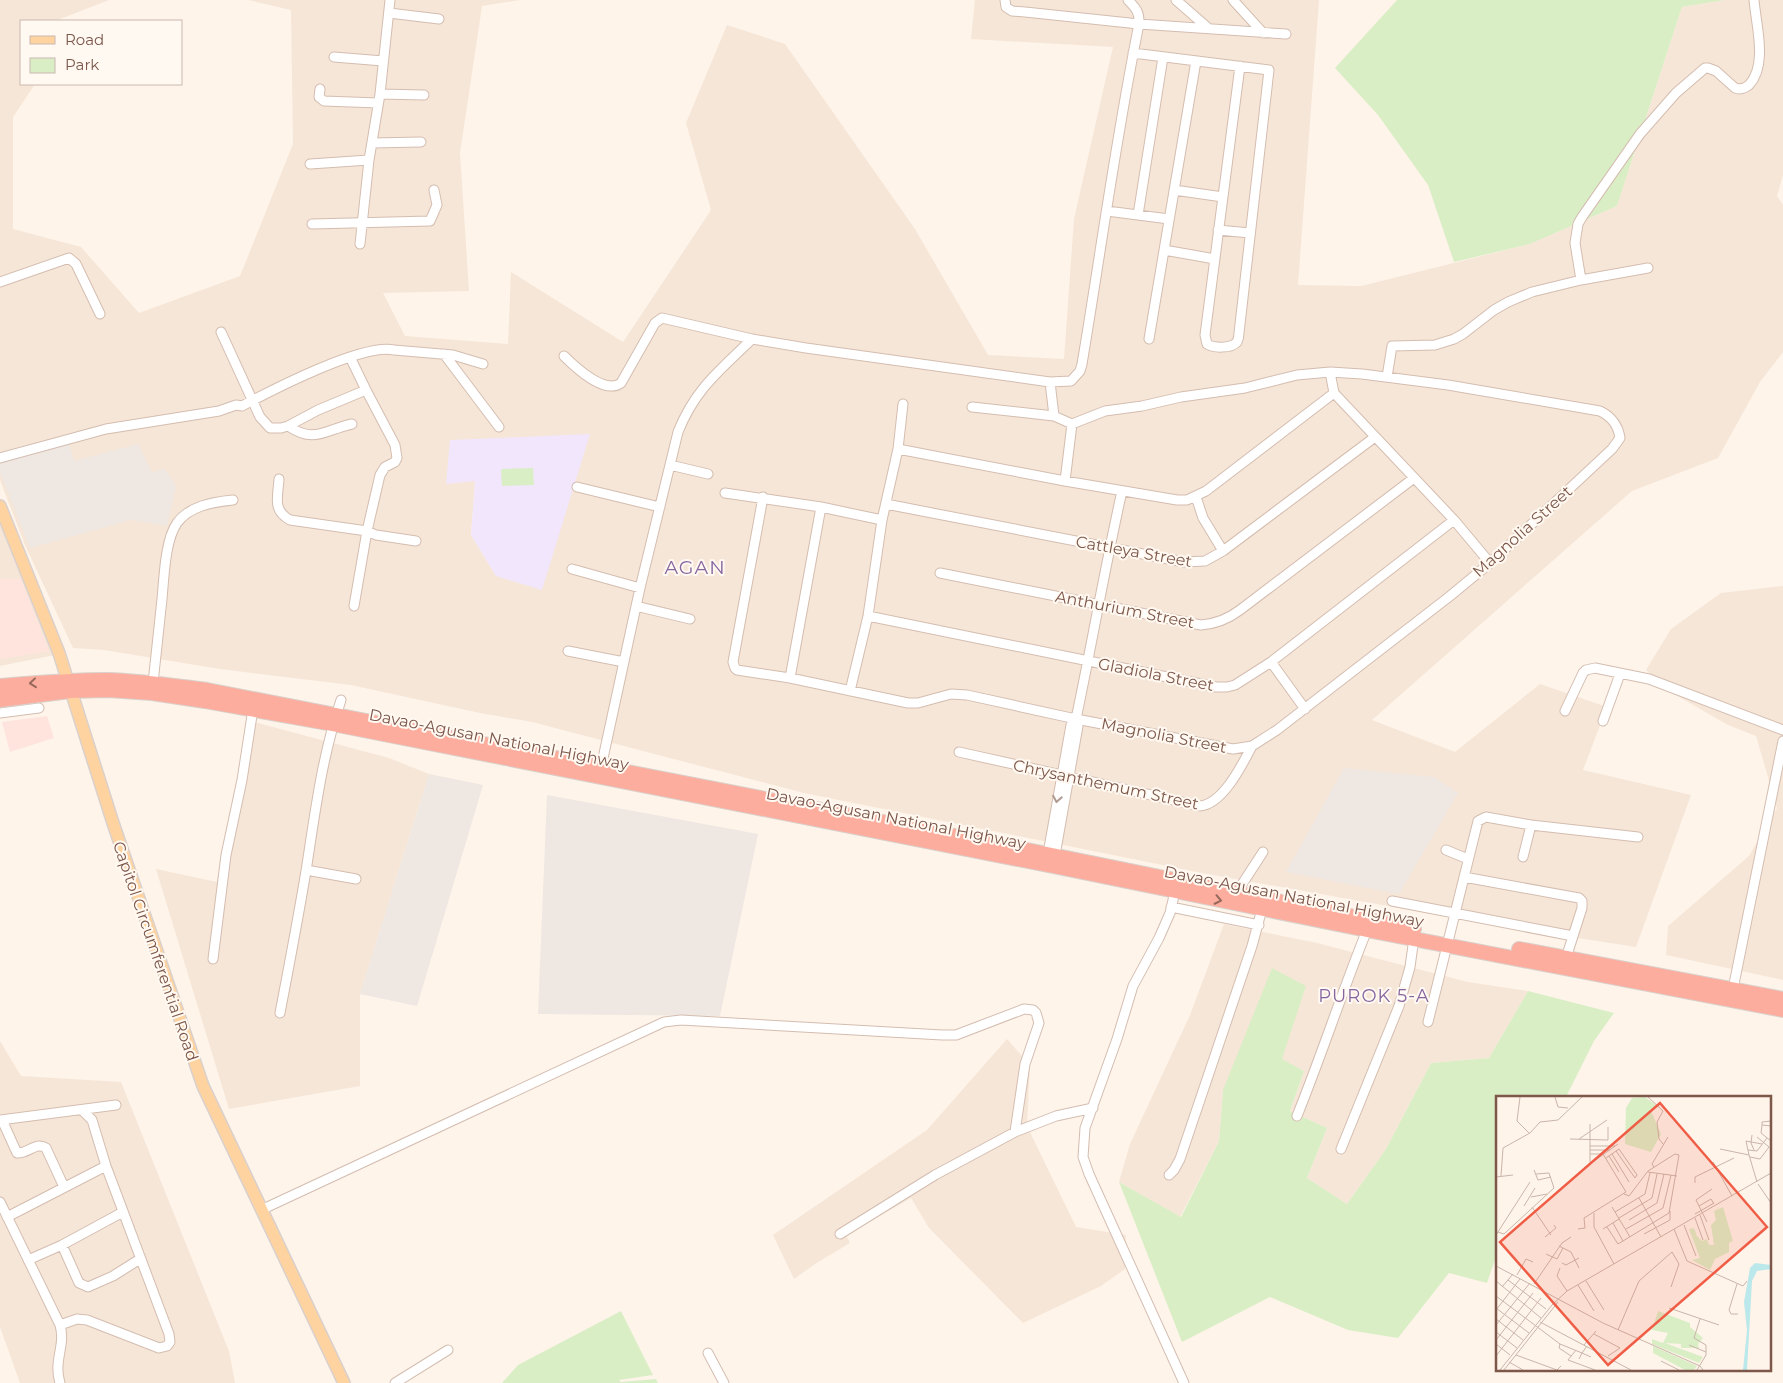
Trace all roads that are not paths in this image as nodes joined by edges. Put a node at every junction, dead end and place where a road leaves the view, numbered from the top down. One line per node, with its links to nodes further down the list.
1 (390, 0): 7 (street)
2 (1005, 0): 10 (street)
3 (1128, 0): 10 (street)
4 (1176, 0): 11 (street)
5 (1233, 0): 9 (street)
6 (1754, 0): 42 (street)
7 (389, 13): 8 (street); 18 (street)
8 (439, 19)
9 (1252, 20): 12 (street); 13 (street)
10 (1138, 24): 11 (street); 15 (street)
11 (1208, 28): 12 (street)
12 (1249, 31): 13 (street)
13 (1263, 33): 14 (street)
14 (1286, 34)
15 (1133, 53): 17 (street); 31 (street)
16 (334, 57): 18 (street)
17 (1164, 57): 19 (street); 32 (street)
18 (383, 61): 23 (street)
19 (1196, 61): 20 (street); 29 (street)
20 (1240, 66): 30 (street); 37 (street)
21 (320, 89): 23 (street)
22 (424, 95): 23 (street)
23 (379, 98): 25 (street)
24 (421, 142): 25 (street)
25 (372, 143): 26 (street)
26 (369, 160): 27 (street); 34 (street)
27 (310, 164)
28 (434, 190): 34 (street)
29 (1174, 190): 30 (street); 33 (street)
30 (1223, 196): 36 (street)
31 (1107, 210): 32 (street); 54 (street)
32 (1138, 215): 33 (street)
33 (1169, 219): 39 (street)
34 (362, 223): 35 (street); 38 (street)
35 (312, 224)
36 (1218, 230): 37 (street); 40 (street)
37 (1250, 234): 40 (street)
38 (360, 244)
39 (1164, 250): 40 (street); 47 (street)
40 (1215, 258)
41 (1648, 268): 42 (street)
42 (1581, 280): 53 (street)
43 (0, 282): 44 (street)
44 (100, 314)
45 (221, 332): 57 (street)
46 (752, 338): 49 (street); 54 (street); 68 (street)
47 (1149, 339)
48 (444, 354): 50 (street); 51 (street); 64 (street)
49 (564, 356)
50 (350, 357): 55 (street); 57 (street)
51 (483, 364)
52 (1330, 372): 53 (street); 56 (street); 62 (street)
53 (1387, 377): 89 (street, Magnolia Street)
54 (1050, 382): 60 (street)
55 (366, 390): 63 (street); 85 (street)
56 (1334, 393): 65 (street); 76 (street)
57 (253, 400): 63 (street); 67 (street)
58 (903, 404): 66 (street)
59 (972, 407): 60 (street)
60 (1054, 416): 62 (street)
61 (352, 424): 63 (street)
62 (1072, 424): 72 (street)
63 (288, 426)
64 (499, 427)
65 (1375, 437): 70 (street); 88 (street, Cattleya Street)
66 (898, 449): 72 (street); 79 (street)
67 (0, 458)
68 (670, 465): 69 (street); 81 (street)
69 (708, 474)
70 (1414, 478): 84 (street); 93 (street, Anthurium Street)
71 (279, 479): 85 (street)
72 (1065, 481): 74 (street)
73 (577, 487): 81 (street)
74 (1122, 492): 76 (street); 87 (street)
75 (725, 493): 77 (street)
76 (1196, 496): 88 (street)
77 (763, 497): 82 (street); 103 (street, Magnolia Street)
78 (232, 500): 104 (street)
79 (886, 504): 83 (street); 87 (street, Cattleya Street)
80 (0, 506): 106 (main road, Capitol Circumferential Road)
81 (660, 507): 92 (street)
82 (821, 507): 83 (street); 103 (street)
83 (882, 520): 96 (street)
84 (1454, 520): 89 (street); 101 (street, Gladiola Street)
85 (367, 531): 86 (street); 94 (street)
86 (416, 541)
87 (1110, 548): 88 (street, Cattleya Street); 93 (street)
88 (1224, 551)
89 (1490, 563): 112 (street, Magnolia Street)
90 (572, 569): 92 (street)
91 (940, 573): 93 (street, Anthurium Street)
92 (640, 588): 95 (street)
93 (1100, 604): 99 (street)
94 (354, 606)
95 (636, 606): 97 (street); 100 (street)
96 (868, 616): 99 (street, Gladiola Street); 107 (street)
97 (690, 619)
98 (568, 652): 100 (street)
99 (1088, 661): 101 (street, Gladiola Street); 115 (street)
100 (624, 662): 122 (street)
101 (1271, 662): 112 (street)
102 (1620, 674): 113 (street); 117 (street); 118 (street)
103 (790, 678): 107 (street, Magnolia Street)
104 (153, 684): 106 (highway, Davao-Agusan National Highway); 116 (highway, Davao-Agusan National Highway)
105 (0, 686): 106 (highway, Davao-Agusan National Highway, one-way to 105)
106 (68, 686): 108 (highway, Davao-Agusan National Highway); 111 (highway, Davao-Agusan National Highway); 163 (main road, Capitol Circumferential Road)
107 (850, 691): 115 (street, Magnolia Street)
108 (0, 700)
109 (341, 700): 116 (street)
110 (39, 708): 114 (street)
111 (253, 709): 116 (highway, Davao-Agusan National Highway); 146 (street)
112 (1305, 709): 120 (street, Magnolia Street)
113 (1565, 711)
114 (0, 713)
115 (1076, 719): 120 (street, Magnolia Street); 123 (street)
116 (334, 720): 122 (highway, Davao-Agusan National Highway); 131 (street)
117 (1603, 721)
118 (1783, 730)
119 (1783, 741): 147 (street)
120 (1252, 746): 123 (street, Chrysanthemum Street)
121 (959, 752): 123 (street, Chrysanthemum Street)
122 (600, 772): 129 (highway, Davao-Agusan National Highway)
123 (1066, 775): 129 (street)
124 (1531, 825): 125 (street); 128 (street); 130 (street)
125 (1638, 836)
126 (1446, 850): 130 (street)
127 (1263, 852): 135 (street)
128 (1523, 857)
129 (1050, 860): 134 (highway, Davao-Agusan National Highway)
130 (1468, 860): 132 (street)
131 (306, 870): 133 (street); 150 (street)
132 (1464, 877): 139 (street); 142 (street)
133 (356, 879)
134 (1176, 886): 135 (highway, Davao-Agusan National Highway); 137 (street); 138 (highway, Davao-Agusan National Highway, one-way to 138)
135 (1236, 892): 144 (highway, Davao-Agusan National Highway)
136 (1392, 901): 139 (street)
137 (1171, 907): 140 (street); 153 (street)
138 (1262, 909): 140 (street); 141 (highway, Davao-Agusan National Highway)
139 (1455, 914): 142 (street); 144 (street)
140 (1259, 924): 160 (street)
141 (1367, 930): 143 (highway, Davao-Agusan National Highway); 155 (street)
142 (1573, 936): 145 (street)
143 (1414, 938): 144 (highway, Davao-Agusan National Highway); 158 (street)
144 (1448, 940): 145 (highway, Davao-Agusan National Highway); 147 (highway, Davao-Agusan National Highway); 151 (street)
145 (1566, 958): 147 (highway, Davao-Agusan National Highway)
146 (213, 959)
147 (1732, 994): 148 (highway, Davao-Agusan National Highway); 149 (highway, Davao-Agusan National Highway)
148 (1783, 1000)
149 (1783, 1010)
150 (280, 1013)
151 (1428, 1022)
152 (116, 1105): 154 (street)
153 (1093, 1108): 157 (street); 177 (street)
154 (83, 1110): 156 (street); 159 (street)
155 (1297, 1116)
156 (1, 1120): 161 (street)
157 (1015, 1132): 163 (street); 166 (street)
158 (1341, 1149)
159 (106, 1166): 161 (street); 164 (street)
160 (1169, 1174)
161 (64, 1187): 165 (street)
162 (0, 1202): 165 (street)
163 (262, 1210): 174 (main road, Capitol Circumferential Road)
164 (123, 1212): 167 (street); 168 (street)
165 (7, 1217): 169 (street)
166 (840, 1234)
167 (62, 1245): 168 (street); 169 (street)
168 (140, 1259): 170 (street)
169 (28, 1260): 170 (street)
170 (60, 1325): 173 (street)
171 (448, 1350): 175 (street)
172 (708, 1353): 176 (street)
173 (60, 1383)
174 (344, 1383)
175 (395, 1383)
176 (724, 1383)
177 (1184, 1383)

